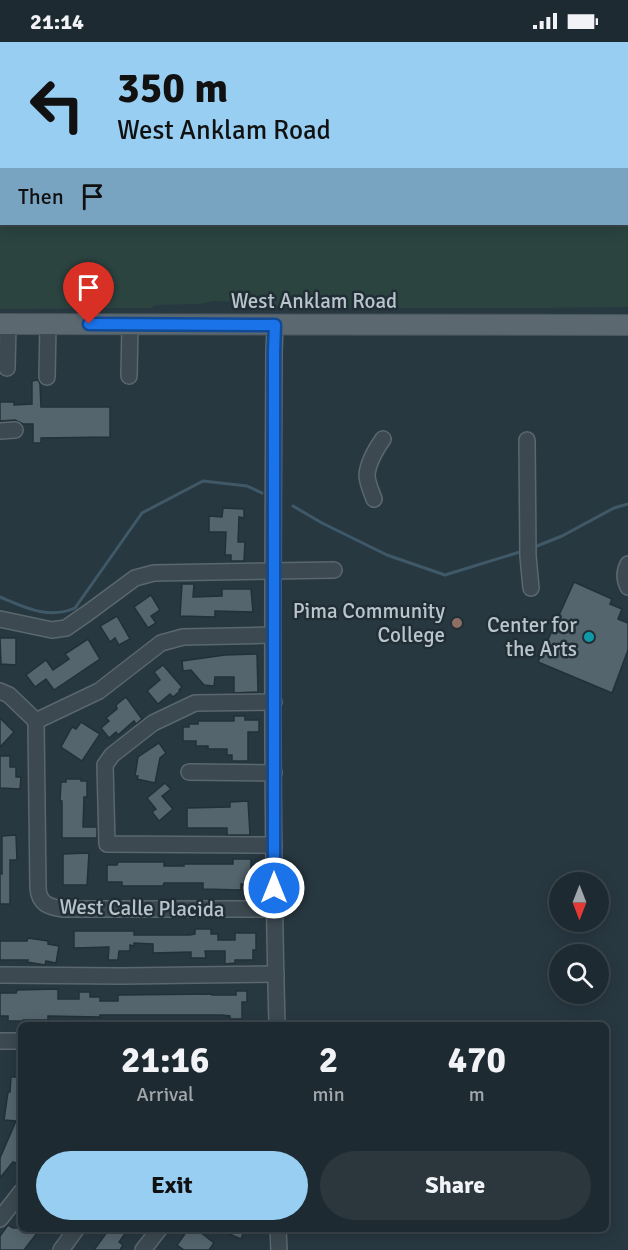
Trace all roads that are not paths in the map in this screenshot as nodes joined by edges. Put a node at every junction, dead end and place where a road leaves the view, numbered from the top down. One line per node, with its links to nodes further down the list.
1 (4, 324): 2 (main road, West Anklam Road); 6 (street)
2 (48, 324): 3 (main road, West Anklam Road); 8 (street)
3 (130, 325): 4 (main road, West Anklam Road); 7 (street)
4 (275, 325): 5 (main road, West Anklam Road); 14 (street)
5 (628, 325)
6 (7, 368)
7 (129, 376)
8 (48, 377)
9 (383, 439): 11 (street)
10 (527, 440): 16 (street)
11 (374, 499)
12 (628, 564): 15 (street)
13 (334, 570): 14 (street)
14 (273, 571): 17 (street); 18 (street)
15 (628, 587)
16 (531, 588)
17 (0, 619)
18 (273, 635): 20 (street); 21 (street)
19 (0, 691): 21 (street)
20 (274, 702): 23 (street); 24 (street)
21 (36, 721): 25 (street, West Calle Placida)
22 (189, 772): 23 (street)
23 (274, 773): 24 (street)
24 (274, 845): 25 (street)
25 (274, 909): 26 (street)
26 (276, 974): 27 (street); 28 (street)
27 (0, 975)
28 (277, 1022)
29 (0, 1041): 30 (street)
30 (18, 1041)
31 (18, 1196): 32 (street)
32 (0, 1219)
33 (74, 1232): 36 (street)
34 (157, 1232): 37 (street)
35 (278, 1232): 38 (street)
36 (61, 1250)
37 (143, 1250)
38 (279, 1250)

